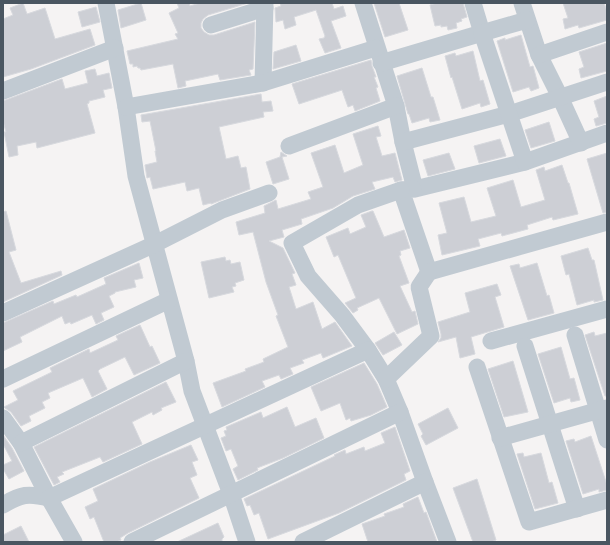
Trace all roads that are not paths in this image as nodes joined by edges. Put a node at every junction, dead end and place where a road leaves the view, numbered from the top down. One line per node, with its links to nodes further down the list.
1 (106, 3): 10 (street)
2 (363, 3): 12 (street)
3 (472, 3): 9 (street)
4 (522, 3): 6 (street)
5 (265, 6): 7 (street); 14 (street)
6 (527, 20): 9 (street); 11 (street)
7 (211, 25)
8 (607, 32): 11 (street)
9 (482, 33): 12 (street); 19 (street)
10 (115, 48): 15 (street); 18 (street)
11 (539, 55): 16 (street)
12 (379, 56): 14 (street); 17 (street)
13 (607, 82): 16 (street)
14 (263, 83): 18 (street)
15 (3, 91)
16 (560, 97): 19 (street); 22 (street)
17 (396, 106): 21 (street); 23 (street)
18 (126, 107): 28 (street)
19 (509, 114): 21 (street); 24 (street)
20 (607, 133): 22 (street)
21 (403, 142): 25 (street)
22 (580, 143): 24 (street)
23 (289, 146)
24 (524, 162): 25 (street)
25 (408, 189): 29 (street); 36 (street)
26 (269, 193): 28 (street)
27 (607, 222): 29 (street)
28 (155, 244): 30 (street); 32 (street)
29 (428, 272): 40 (street)
30 (169, 300): 37 (street); 39 (street)
31 (607, 309): 34 (street)
32 (3, 313)
33 (575, 335): 41 (street)
34 (491, 341)
35 (525, 346): 44 (street)
36 (368, 350): 40 (street); 45 (street)
37 (186, 361): 45 (street); 48 (street)
38 (478, 367): 46 (street)
39 (3, 379)
40 (386, 379): 42 (street)
41 (603, 409): 44 (street); 47 (street)
42 (400, 412): 49 (street); 50 (street)
43 (3, 419): 48 (street)
44 (550, 424): 46 (street); 54 (street)
45 (205, 425): 50 (street); 51 (street)
46 (500, 438): 54 (street)
47 (607, 440)
48 (21, 443): 51 (street)
49 (425, 482): 58 (street); 59 (street)
50 (231, 494): 56 (street); 57 (street)
51 (49, 498): 53 (street); 55 (street)
52 (607, 500): 54 (street)
53 (3, 505)
54 (576, 508)
55 (74, 542)
56 (132, 542)
57 (247, 542)
58 (303, 542)
59 (448, 542)

